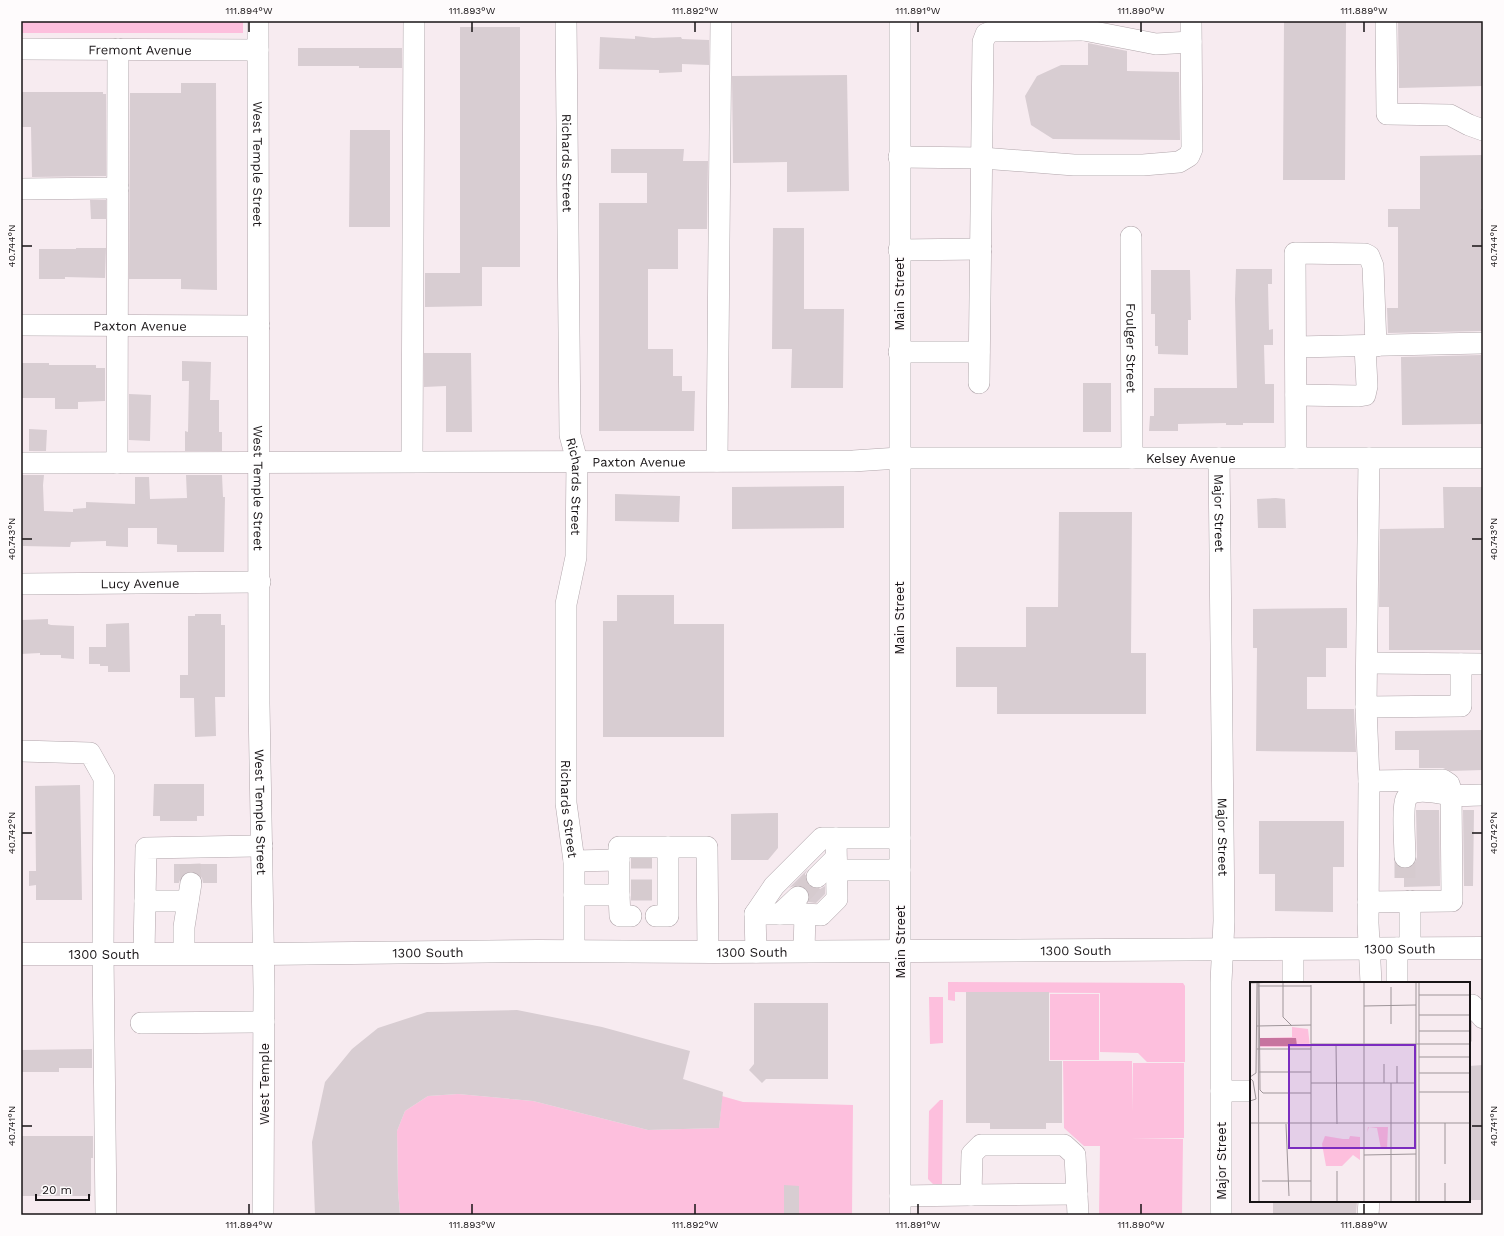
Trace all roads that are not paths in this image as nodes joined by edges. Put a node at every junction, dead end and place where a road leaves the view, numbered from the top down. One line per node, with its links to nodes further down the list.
1 (258, 21): 12 (street, West Temple Street)
2 (414, 21): 38 (street)
3 (566, 21): 39 (street, Richards Street)
4 (721, 21): 40 (street)
5 (900, 21): 14 (street, Main Street)
6 (1191, 21): 9 (street)
7 (1386, 21): 13 (street)
8 (1084, 26): 9 (street); 15 (street)
9 (1191, 42): 15 (street)
10 (21, 49): 11 (street, Fremont Avenue)
11 (118, 50): 12 (street, Fremont Avenue); 17 (street)
12 (258, 50): 23 (street, West Temple Street)
13 (1483, 130)
14 (899, 157): 15 (street); 20 (street, Main Street)
15 (982, 158): 19 (street)
16 (21, 188): 17 (street)
17 (118, 188): 22 (street)
18 (1131, 237): 32 (street, Foulger Street)
19 (981, 249): 20 (street); 28 (street)
20 (899, 250): 27 (street, Main Street)
21 (21, 325): 22 (street, Paxton Avenue)
22 (118, 325): 23 (street, Paxton Avenue); 42 (street)
23 (259, 326): 37 (street, West Temple Street)
24 (1483, 343): 25 (street)
25 (1371, 346): 26 (street); 26 (street); 30 (street)
26 (1296, 347): 30 (street)
27 (899, 352): 28 (street); 31 (street, Main Street)
28 (979, 352): 29 (street)
29 (979, 382)
30 (1296, 395): 34 (street)
31 (899, 458): 32 (street, Kelsey Avenue); 40 (street, Paxton Avenue); 54 (street, Main Street)
32 (1132, 458): 33 (street, Kelsey Avenue)
33 (1219, 458): 34 (street, Kelsey Avenue); 72 (street, Major Street)
34 (1296, 458): 35 (street, Kelsey Avenue)
35 (1369, 458): 36 (street, Kelsey Avenue); 45 (street)
36 (1483, 458)
37 (259, 461): 38 (street, Paxton Avenue); 42 (street, Paxton Avenue); 43 (street, West Temple Street)
38 (412, 461): 39 (street, Paxton Avenue)
39 (577, 461): 40 (street, Paxton Avenue); 57 (street, Richards Street)
40 (717, 461)
41 (21, 463): 42 (street, Paxton Avenue)
42 (117, 463)
43 (260, 582): 44 (street, Lucy Avenue); 55 (street, West Temple Street)
44 (21, 584)
45 (1366, 663): 46 (street); 48 (street)
46 (1461, 664): 47 (street); 48 (street)
47 (1483, 664)
48 (1366, 706): 50 (street)
49 (21, 751): 79 (street)
50 (1368, 781): 51 (street); 66 (street)
51 (1452, 795): 52 (street); 56 (street); 64 (street)
52 (1483, 795)
53 (836, 838): 54 (street); 58 (street); 68 (street)
54 (900, 838): 59 (street, Main Street)
55 (262, 846): 60 (street); 83 (street, West Temple Street)
56 (1405, 857)
57 (574, 861): 62 (street); 63 (street, Richards Street)
58 (837, 864): 59 (street); 61 (street); 67 (street)
59 (900, 870): 76 (street, Main Street)
60 (190, 874): 65 (street); 65 (street); 82 (street)
61 (817, 877)
62 (625, 883): 63 (street); 77 (street)
63 (574, 895): 74 (street, Richards Street)
64 (1407, 896): 66 (street); 70 (street)
65 (145, 901): 80 (street)
66 (1368, 902): 69 (street)
67 (802, 905): 68 (street); 75 (street)
68 (755, 914): 78 (street)
69 (1369, 948): 70 (main road, 1300 South); 73 (main road, 1300 South); 85 (street)
70 (1403, 948): 71 (main road, 1300 South); 86 (street)
71 (1483, 948)
72 (1222, 949): 73 (main road, 1300 South); 76 (main road, 1300 South); 89 (street, Major Street)
73 (1293, 950): 84 (street)
74 (574, 951): 77 (main road, 1300 South); 83 (main road, 1300 South)
75 (804, 951): 76 (main road, 1300 South); 78 (main road, 1300 South)
76 (900, 951): 94 (street, Main Street)
77 (708, 952): 78 (main road, 1300 South)
78 (756, 952)
79 (103, 953): 80 (main road, 1300 South); 81 (main road, 1300 South); 95 (street)
80 (144, 953): 82 (main road, 1300 South)
81 (21, 954)
82 (184, 954): 83 (main road, 1300 South)
83 (264, 954): 87 (street, West Temple)
84 (1293, 982)
85 (1371, 982)
86 (1397, 982)
87 (264, 1022): 88 (street); 96 (street, West Temple)
88 (141, 1023)
89 (1221, 1091): 90 (street); 98 (street, Major Street)
90 (1250, 1091)
91 (1077, 1194): 92 (street); 92 (street); 97 (street)
92 (971, 1195): 94 (street)
93 (1368, 1202): 99 (street)
94 (900, 1205)
95 (106, 1215)
96 (263, 1215)
97 (1078, 1215)
98 (1221, 1215)
99 (1368, 1215)

